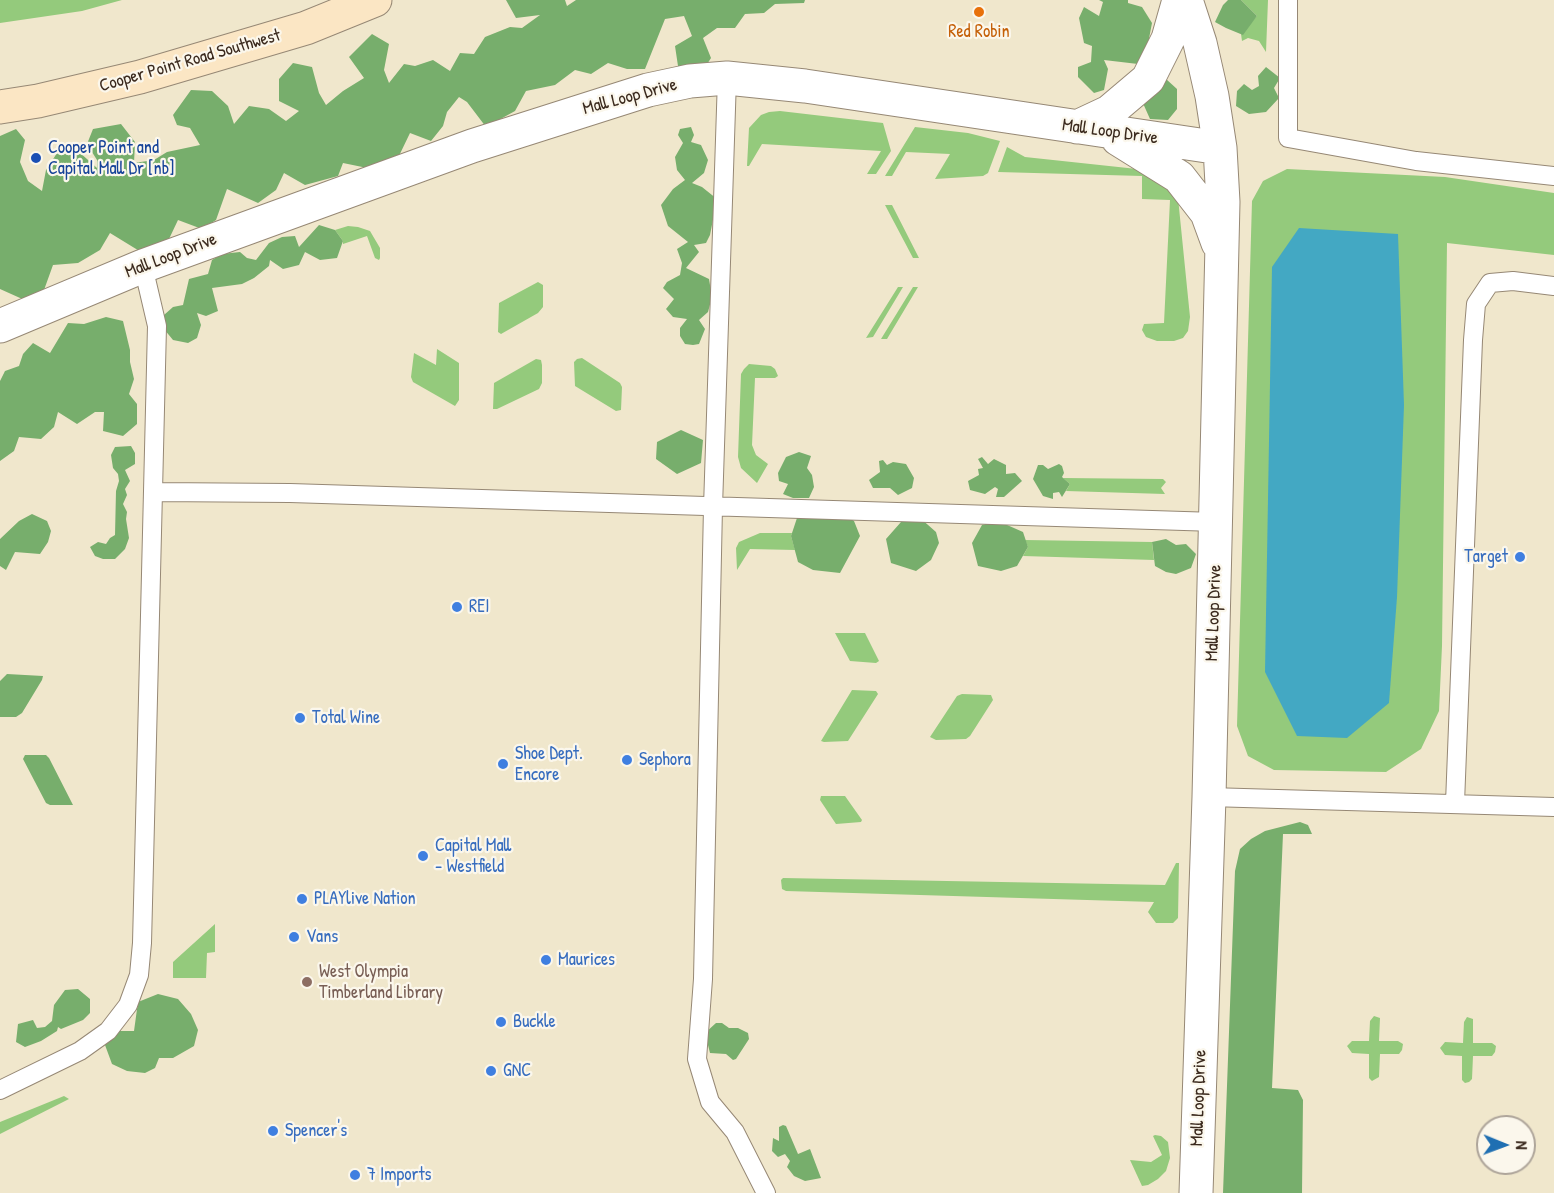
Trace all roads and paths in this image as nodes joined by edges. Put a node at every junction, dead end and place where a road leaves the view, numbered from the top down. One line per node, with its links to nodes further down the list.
1 (375, 0): 6 (main road, Cooper Point Road Southwest)
2 (1179, 0): 7 (street)
3 (1186, 0): 8 (street)
4 (1288, 0): 9 (lane)
5 (728, 78): 7 (street, Mall Loop Drive); 11 (street, Mall Loop Drive); 15 (lane)
6 (0, 107)
7 (1092, 129): 8 (street, Mall Loop Drive); 10 (street)
8 (1220, 148): 10 (street, Mall Loop Drive)
9 (1554, 176)
10 (1222, 253): 16 (street, Mall Loop Drive)
11 (143, 266): 13 (street, Mall Loop Drive); 14 (lane)
12 (1554, 286): 18 (lane)
13 (0, 326)
14 (154, 492): 15 (lane); 20 (lane)
15 (713, 507): 16 (lane); 21 (lane)
16 (1216, 522): 17 (street, Mall Loop Drive)
17 (1209, 797): 18 (lane); 22 (street, Mall Loop Drive)
18 (1455, 803): 19 (lane)
19 (1554, 807)
20 (0, 1090)
21 (766, 1193)
22 (1196, 1193)

